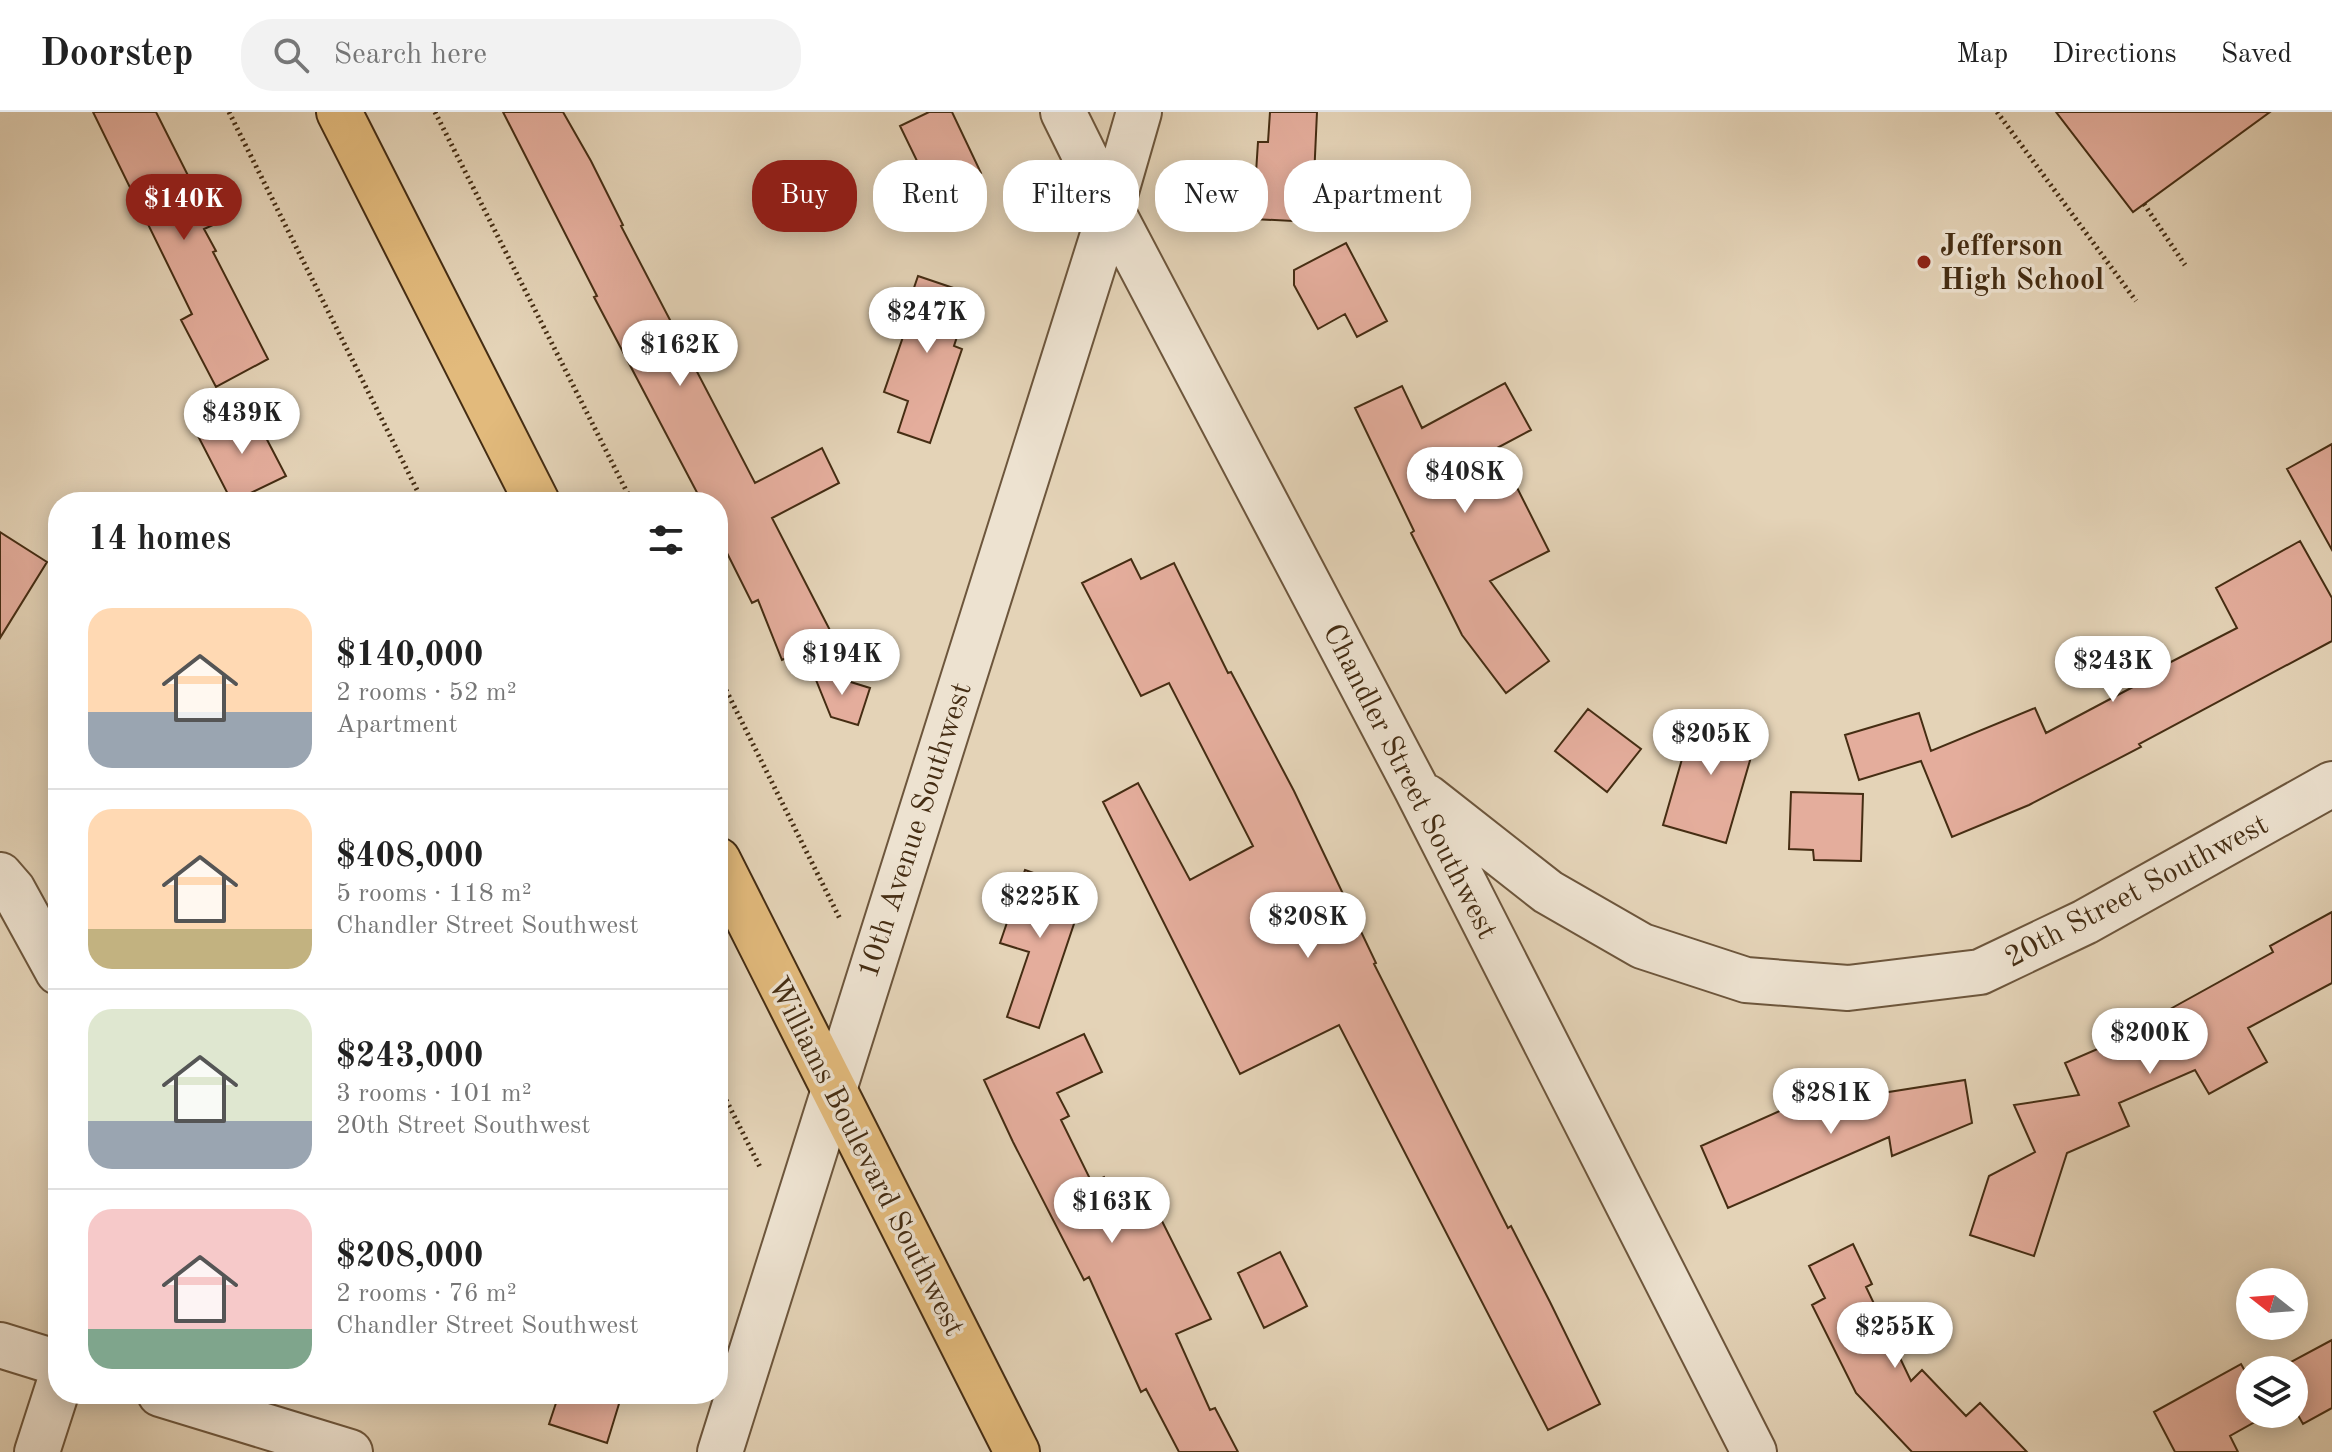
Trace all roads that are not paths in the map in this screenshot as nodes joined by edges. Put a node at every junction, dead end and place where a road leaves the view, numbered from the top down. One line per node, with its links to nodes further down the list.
1 (339, 112): 8 (main road)
2 (1063, 112): 4 (street, Chandler Street Southwest)
3 (1139, 112): 5 (street, 10th Avenue Southwest)
4 (1087, 160)
5 (1125, 160)
6 (1104, 232): 14 (street, 10th Avenue Southwest)
7 (1123, 232): 10 (street, Chandler Street Southwest)
8 (532, 492)
9 (2332, 784): 10 (street, 20th Street Southwest)
10 (1416, 788): 23 (street, Chandler Street Southwest)
11 (0, 875): 13 (street)
12 (728, 880): 14 (main road, Williams Boulevard Southwest)
13 (48, 954)
14 (833, 1087): 21 (street, 10th Avenue Southwest); 22 (main road, Williams Boulevard Southwest)
15 (0, 1345): 16 (street)
16 (48, 1360)
17 (53, 1404): 19 (street)
18 (193, 1404): 20 (street)
19 (37, 1452)
20 (350, 1452)
21 (720, 1452)
22 (1017, 1452)
23 (1754, 1452)

